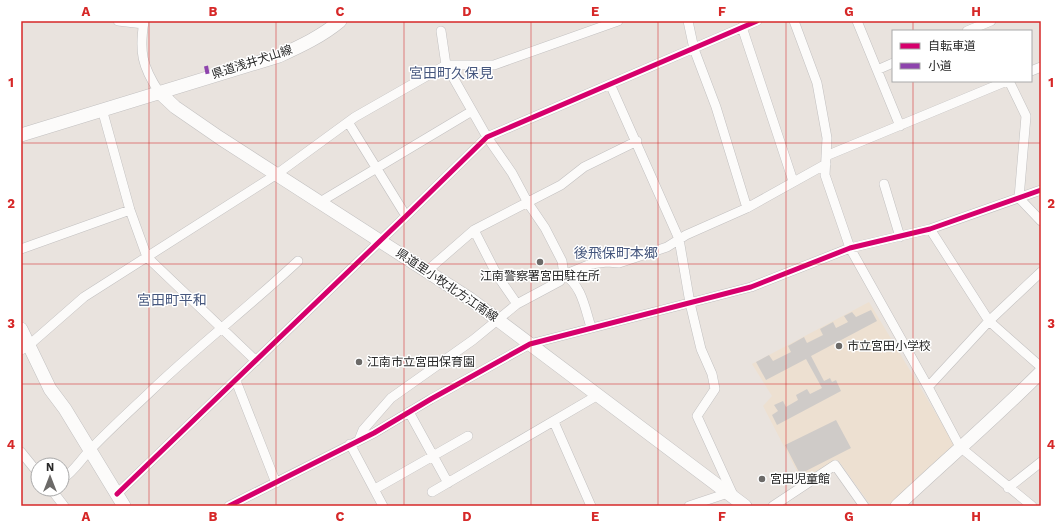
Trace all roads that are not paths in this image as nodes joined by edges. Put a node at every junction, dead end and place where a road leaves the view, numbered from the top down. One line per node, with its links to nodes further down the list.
1 (118, 21): 8 (street)
2 (340, 21): 20 (main road, 県道浅井犬山線)
3 (618, 21): 15 (street)
4 (688, 21): 13 (street)
5 (757, 21): 10 (street)
6 (794, 21): 28 (street)
7 (857, 21): 16 (street)
8 (144, 22): 20 (street)
9 (986, 24): 11 (street)
10 (742, 27): 13 (street); 31 (street)
11 (970, 30)
12 (441, 31): 15 (street)
13 (694, 49): 19 (street); 37 (street)
14 (892, 63): 16 (street)
15 (446, 65): 22 (street); 23 (street)
16 (877, 70): 24 (street)
17 (1006, 82): 24 (street)
18 (1009, 82): 34 (street)
19 (610, 84): 26 (street); 27 (street)
20 (159, 92): 21 (main road); 30 (main road, 県道里小牧北方江南線)
21 (102, 109): 25 (main road); 38 (street)
22 (472, 111): 26 (street); 29 (street)
23 (348, 122): 29 (street); 30 (street)
24 (900, 126): 28 (street)
25 (21, 135)
26 (486, 137): 36 (street); 39 (street)
27 (636, 141): 36 (street); 44 (street)
28 (826, 160): 31 (street); 46 (street)
29 (376, 168): 35 (street); 39 (street)
30 (276, 174): 35 (main road, 県道里小牧北方江南線); 48 (street)
31 (793, 181): 37 (street)
32 (884, 184): 43 (street)
33 (1041, 190): 34 (street)
34 (1019, 198): 40 (street); 41 (street)
35 (320, 202): 45 (main road, 県道里小牧北方江南線)
36 (528, 202): 42 (street); 52 (street)
37 (747, 208): 44 (street)
38 (130, 210): 47 (street); 48 (street)
39 (406, 216): 45 (street)
40 (1041, 221)
41 (930, 229): 43 (street); 56 (street)
42 (474, 230): 50 (street); 54 (street)
43 (900, 237): 46 (street)
44 (679, 239): 52 (street); 53 (street)
45 (381, 240): 50 (main road, 県道里小牧北方江南線); 62 (street)
46 (850, 248): 53 (street); 66 (street)
47 (21, 249)
48 (147, 257): 58 (street); 61 (street)
49 (298, 261): 58 (street)
50 (428, 270): 55 (main road, 県道里小牧北方江南線)
51 (1041, 272): 56 (street)
52 (564, 275): 54 (street); 57 (street)
53 (690, 303): 57 (street); 86 (street)
54 (517, 304): 55 (street)
55 (499, 320): 60 (main road, 県道里小牧北方江南線); 71 (street)
56 (989, 321): 63 (street); 66 (street)
57 (591, 327): 60 (street)
58 (220, 328): 62 (street); 73 (street)
59 (21, 329): 61 (main road)
60 (530, 344): 67 (main road, 県道里小牧北方江南線); 68 (street)
61 (25, 348): 73 (main road)
62 (256, 361): 65 (street)
63 (1041, 367)
64 (1041, 372): 72 (main road)
65 (236, 380): 79 (street); 84 (street)
66 (928, 387): 72 (street)
67 (598, 395): 69 (street); 86 (main road, 県道里小牧北方江南線)
68 (409, 412): 71 (street); 75 (street)
69 (554, 422): 80 (street); 91 (street)
70 (468, 436): 75 (street)
71 (355, 442): 79 (street); 82 (street)
72 (960, 447): 81 (street); 95 (main road)
73 (90, 449): 78 (street); 84 (main road)
74 (21, 452): 77 (street)
75 (434, 456): 80 (street); 82 (street)
76 (1041, 462): 81 (street)
77 (30, 463)
78 (70, 474)
79 (276, 483): 89 (street)
80 (448, 483): 83 (street)
81 (1008, 488): 96 (street)
82 (374, 489): 90 (street)
83 (432, 492)
84 (117, 494): 88 (main road)
85 (57, 497): 87 (street)
86 (736, 501): 92 (street)
87 (64, 506)
88 (124, 506)
89 (230, 506)
90 (383, 506)
91 (591, 506)
92 (689, 506)
93 (773, 506): 94 (street)
94 (864, 506)
95 (897, 506)
96 (1032, 506)

